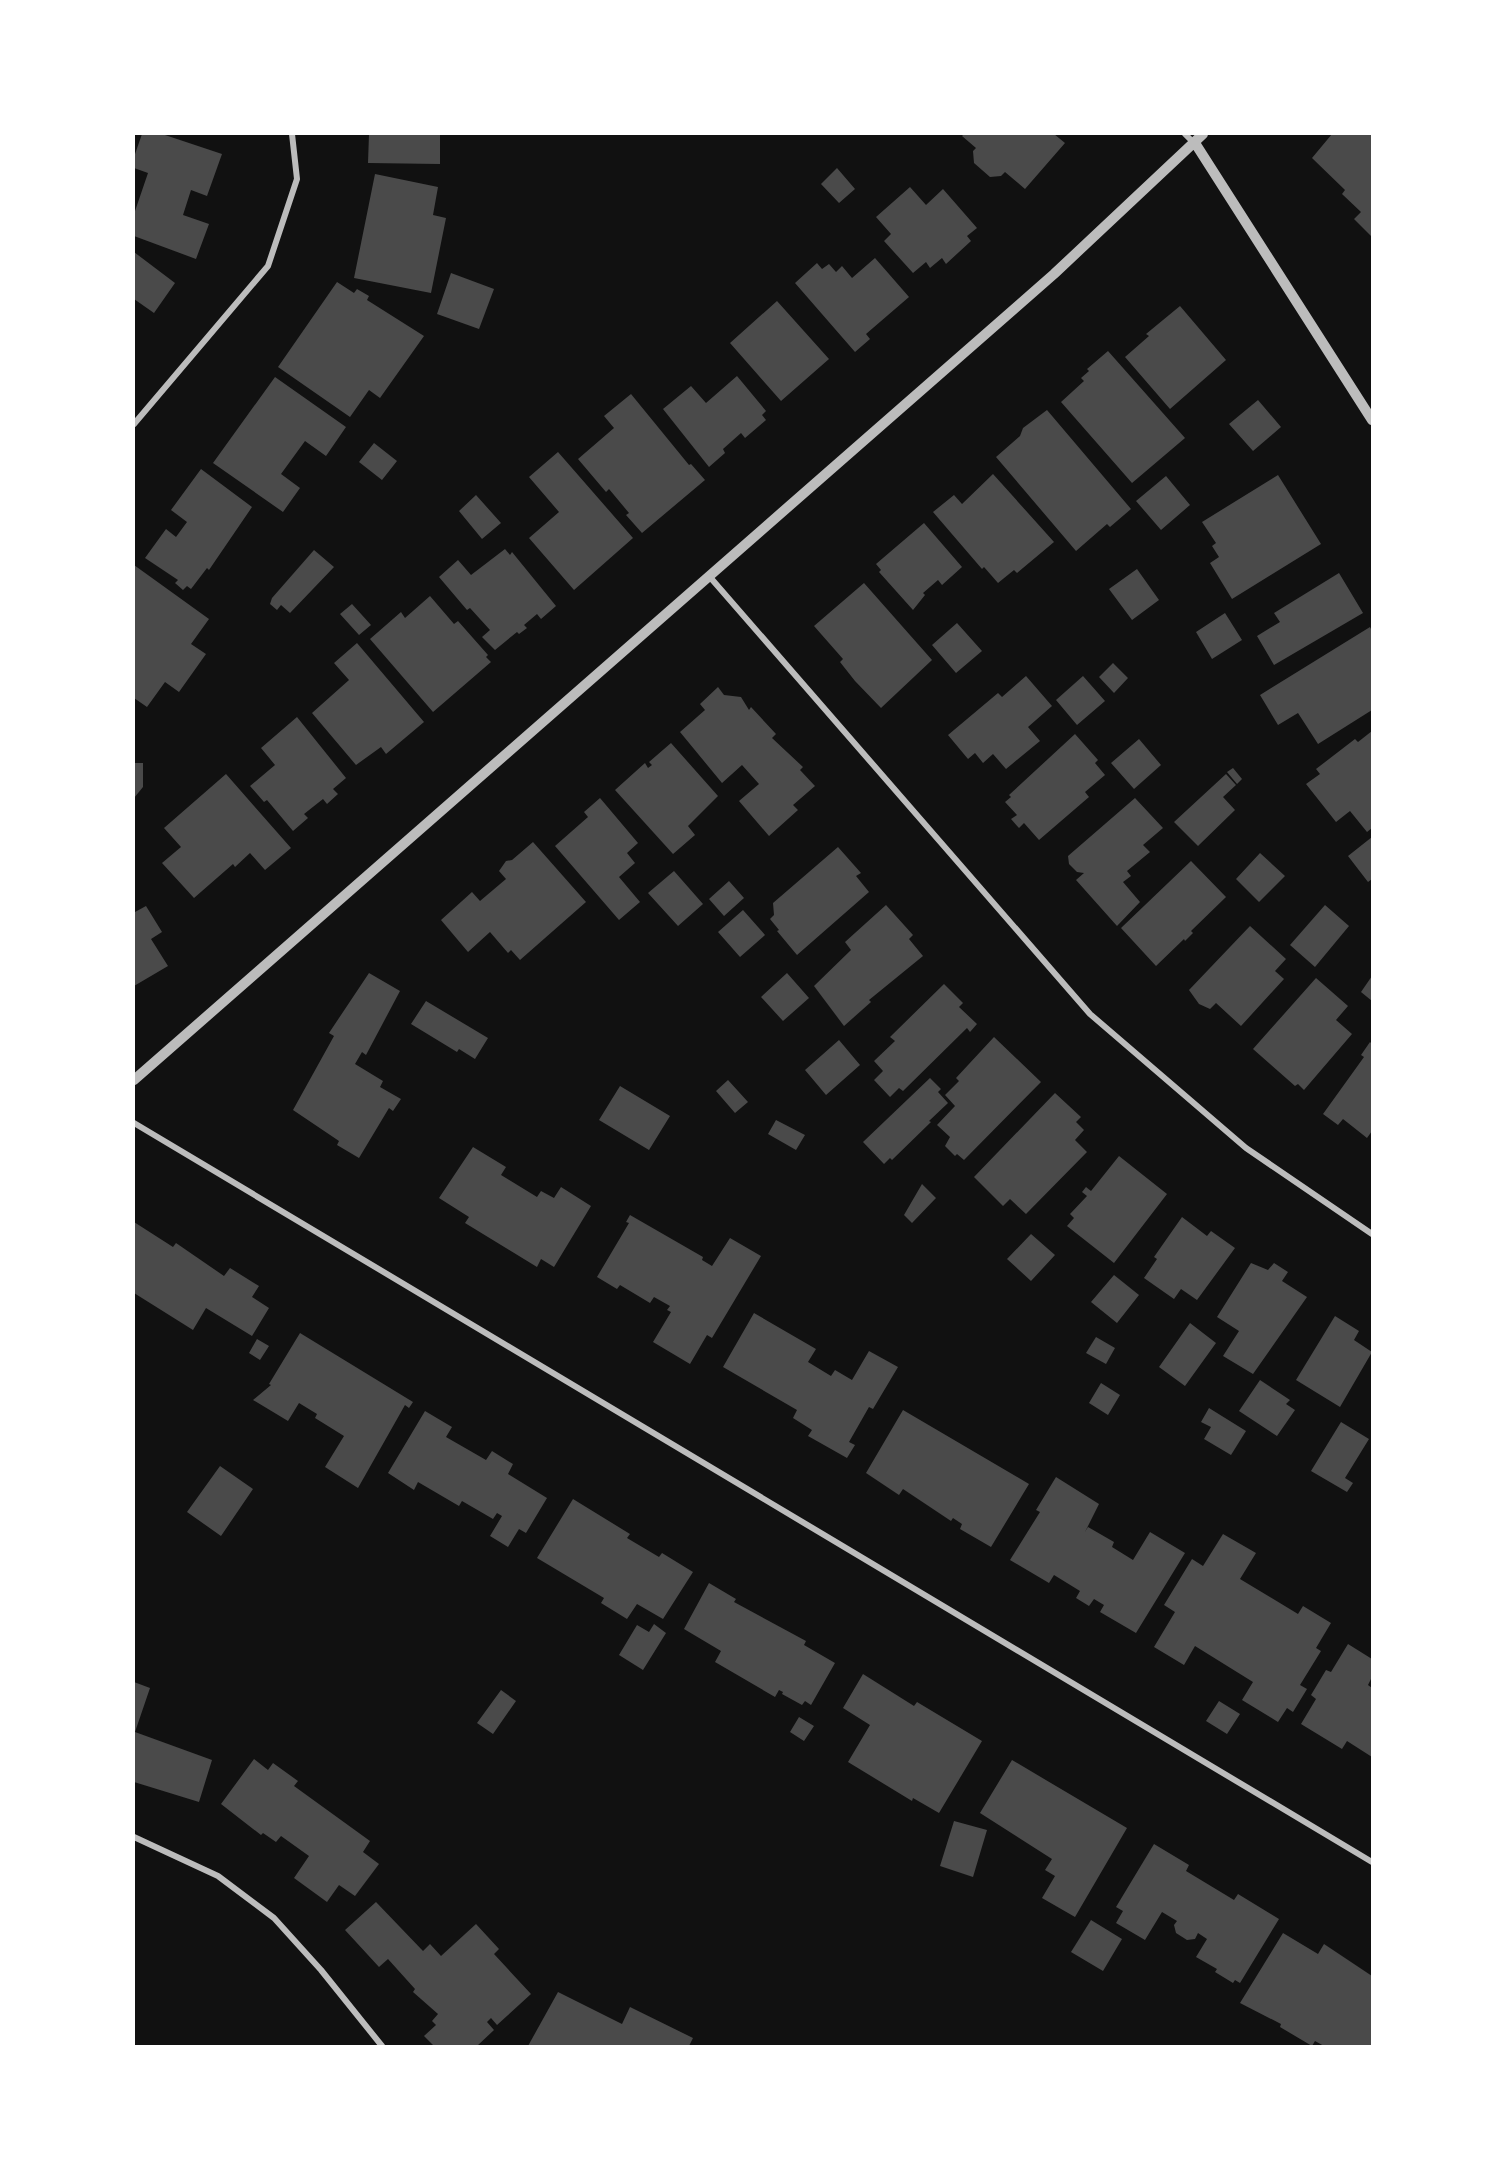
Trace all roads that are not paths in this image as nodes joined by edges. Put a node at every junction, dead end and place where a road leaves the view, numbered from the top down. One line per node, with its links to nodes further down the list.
1 (292, 134): 6 (street)
2 (1185, 134): 4 (street)
3 (1203, 134): 4 (street)
4 (1195, 143): 5 (street); 7 (street)
5 (1372, 420)
6 (134, 423)
7 (709, 576): 8 (street); 10 (street)
8 (134, 1080)
9 (134, 1123): 12 (street)
10 (1372, 1234)
11 (134, 1838): 13 (street)
12 (1372, 1862)
13 (382, 2046)

